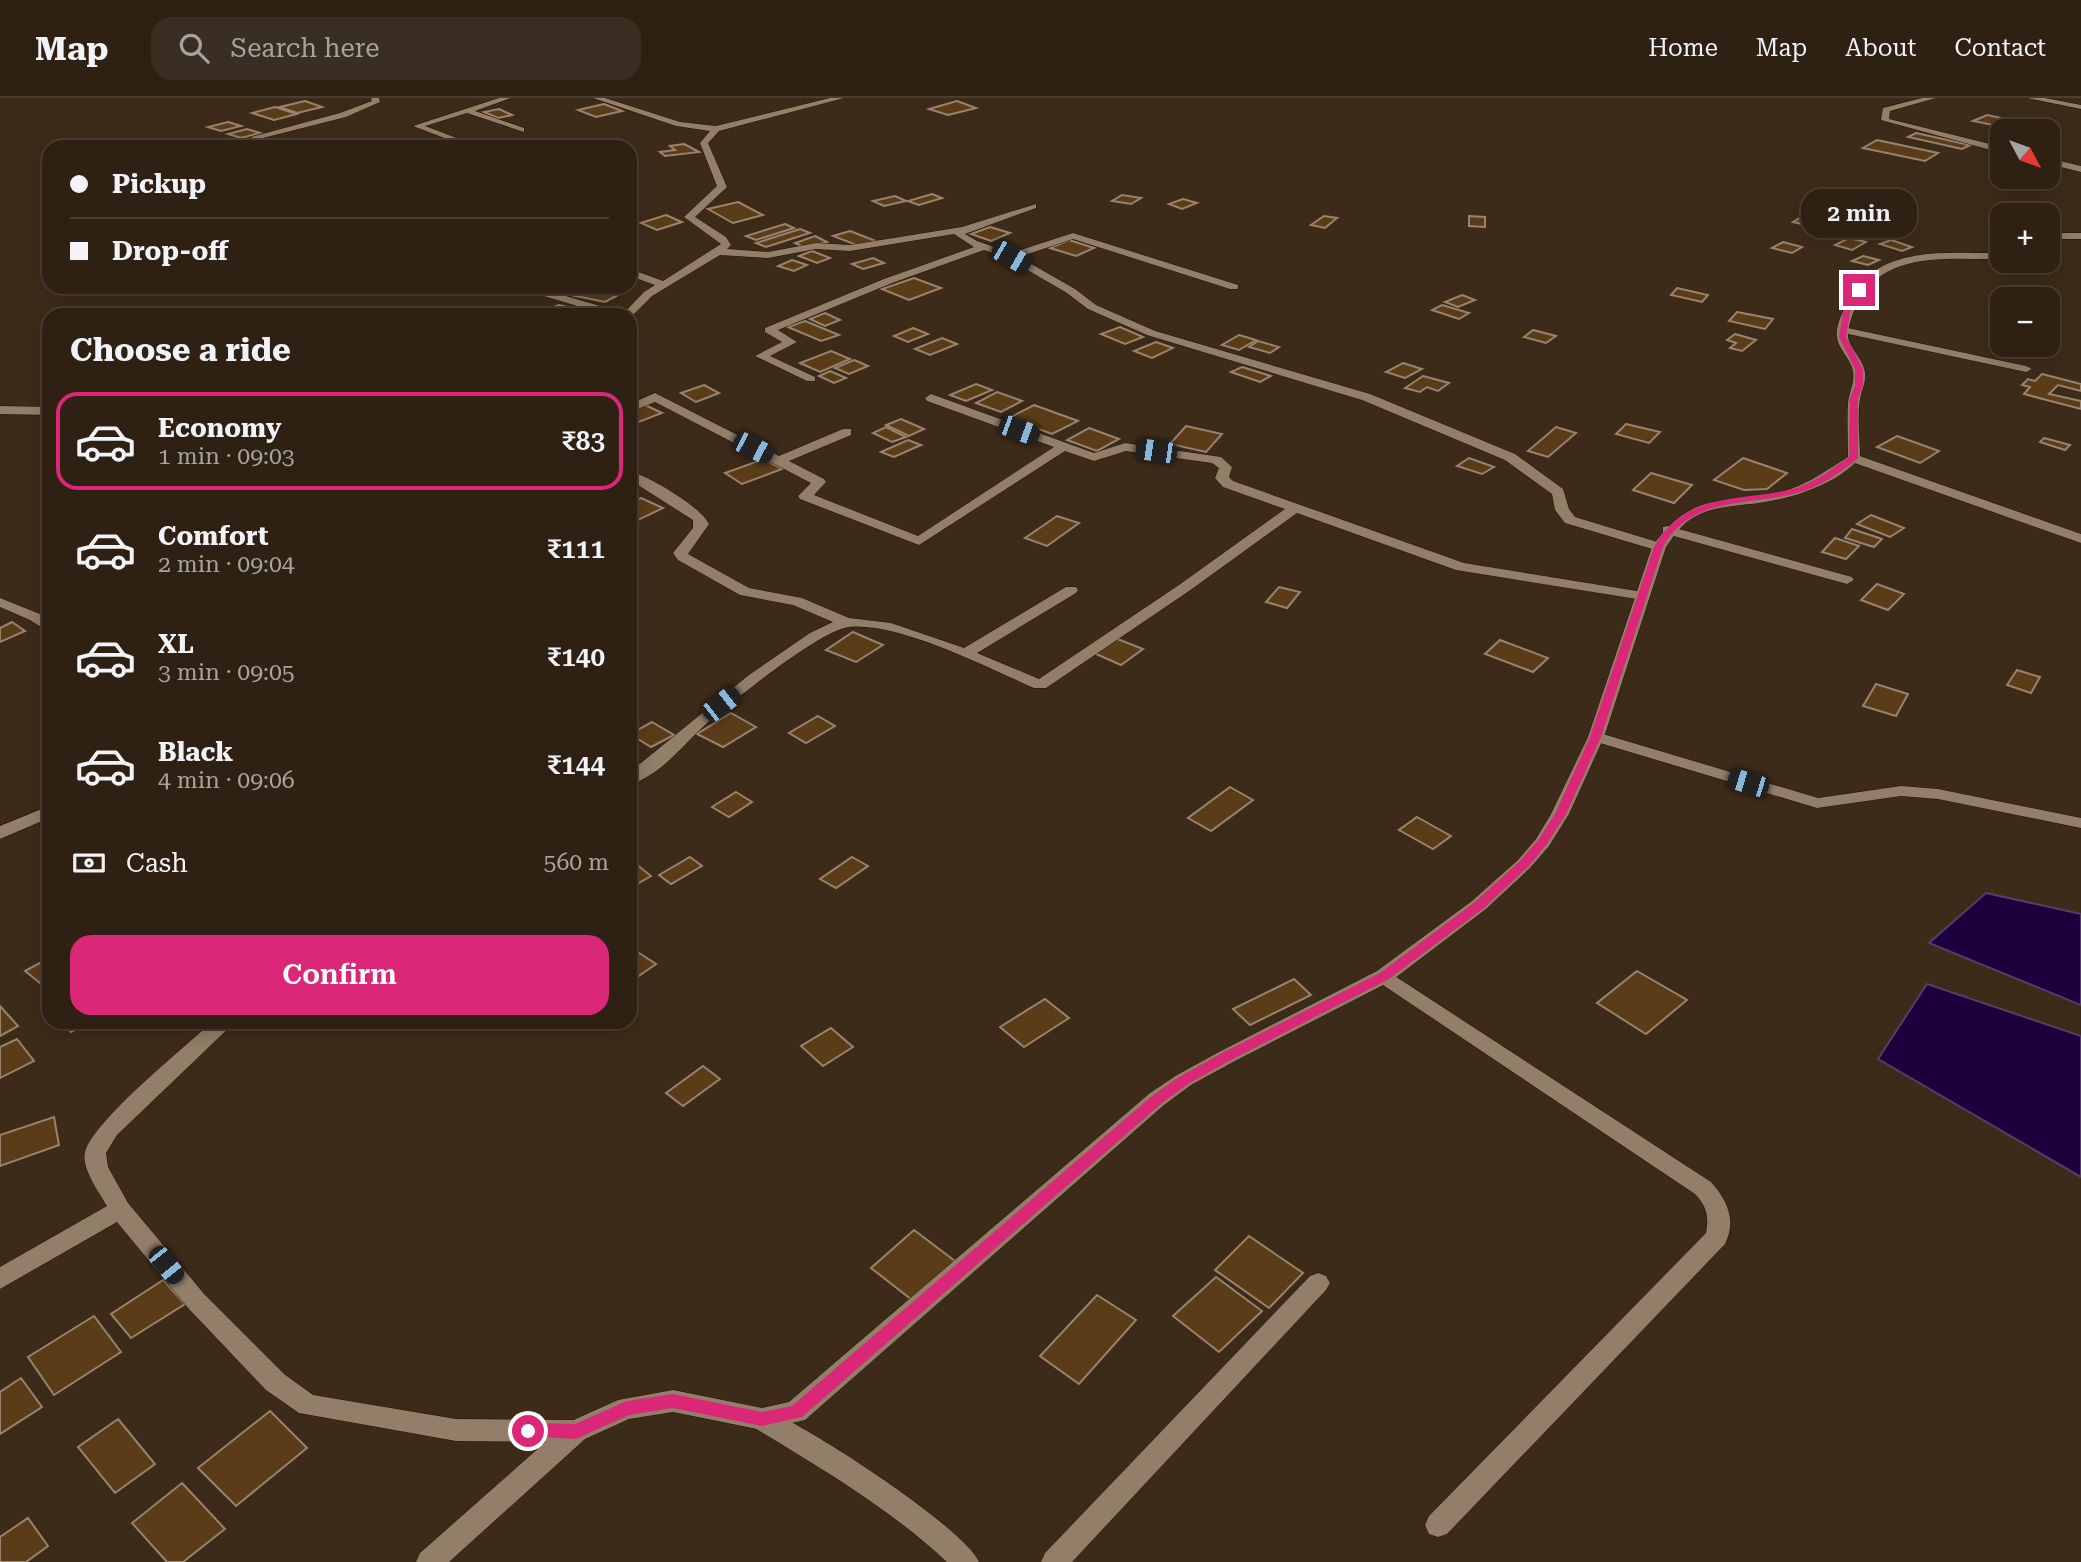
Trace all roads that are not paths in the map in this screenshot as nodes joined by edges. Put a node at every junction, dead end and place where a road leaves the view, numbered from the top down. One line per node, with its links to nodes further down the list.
1 (375, 98): 11 (street)
2 (508, 98): 8 (street)
3 (597, 98): 9 (street)
4 (840, 98): 9 (street)
5 (1932, 98): 13 (street)
6 (2031, 98): 7 (street)
7 (2081, 107)
8 (466, 110): 10 (street); 12 (street)
9 (716, 129): 21 (street)
10 (521, 130)
11 (255, 136)
12 (457, 140)
13 (1990, 147)
14 (2060, 164): 15 (street)
15 (2081, 169)
16 (1032, 206): 17 (street)
17 (964, 230): 20 (street); 21 (street)
18 (2060, 236): 19 (street)
19 (2081, 236)
20 (982, 247): 23 (street); 32 (street)
21 (718, 252): 25 (street)
22 (1990, 256): 30 (street)
23 (1011, 257): 26 (street); 43 (street)
24 (637, 275): 25 (street)
25 (662, 284): 29 (street)
26 (1234, 287)
27 (548, 294): 28 (street)
28 (596, 308)
29 (635, 308)
30 (1843, 330): 31 (street); 39 (street)
31 (2026, 369)
32 (811, 379)
33 (931, 398): 38 (street)
34 (637, 405): 40 (street)
35 (0, 410): 36 (street)
36 (42, 411)
37 (847, 432): 40 (street)
38 (1063, 446): 40 (street); 42 (street)
39 (1854, 458): 43 (street); 44 (street)
40 (778, 461)
41 (637, 479): 50 (street)
42 (1294, 509): 47 (street); 51 (street)
43 (1663, 539): 45 (street); 47 (street)
44 (2081, 539)
45 (1847, 580)
46 (1071, 590): 51 (street)
47 (1643, 596): 52 (street)
48 (0, 602): 49 (street)
49 (42, 622)
50 (845, 622): 51 (street); 53 (street)
51 (966, 653)
52 (1596, 737): 55 (street); 57 (street)
53 (637, 775)
54 (42, 814): 56 (street)
55 (2081, 822)
56 (0, 833)
57 (1384, 976): 62 (street); 64 (street)
58 (217, 1029): 59 (street)
59 (120, 1209): 60 (street); 63 (street)
60 (0, 1279)
61 (1318, 1283): 67 (street)
62 (762, 1419): 63 (street); 66 (street)
63 (576, 1431): 65 (street)
64 (1438, 1525)
65 (429, 1562)
66 (966, 1562)
67 (1054, 1562)

